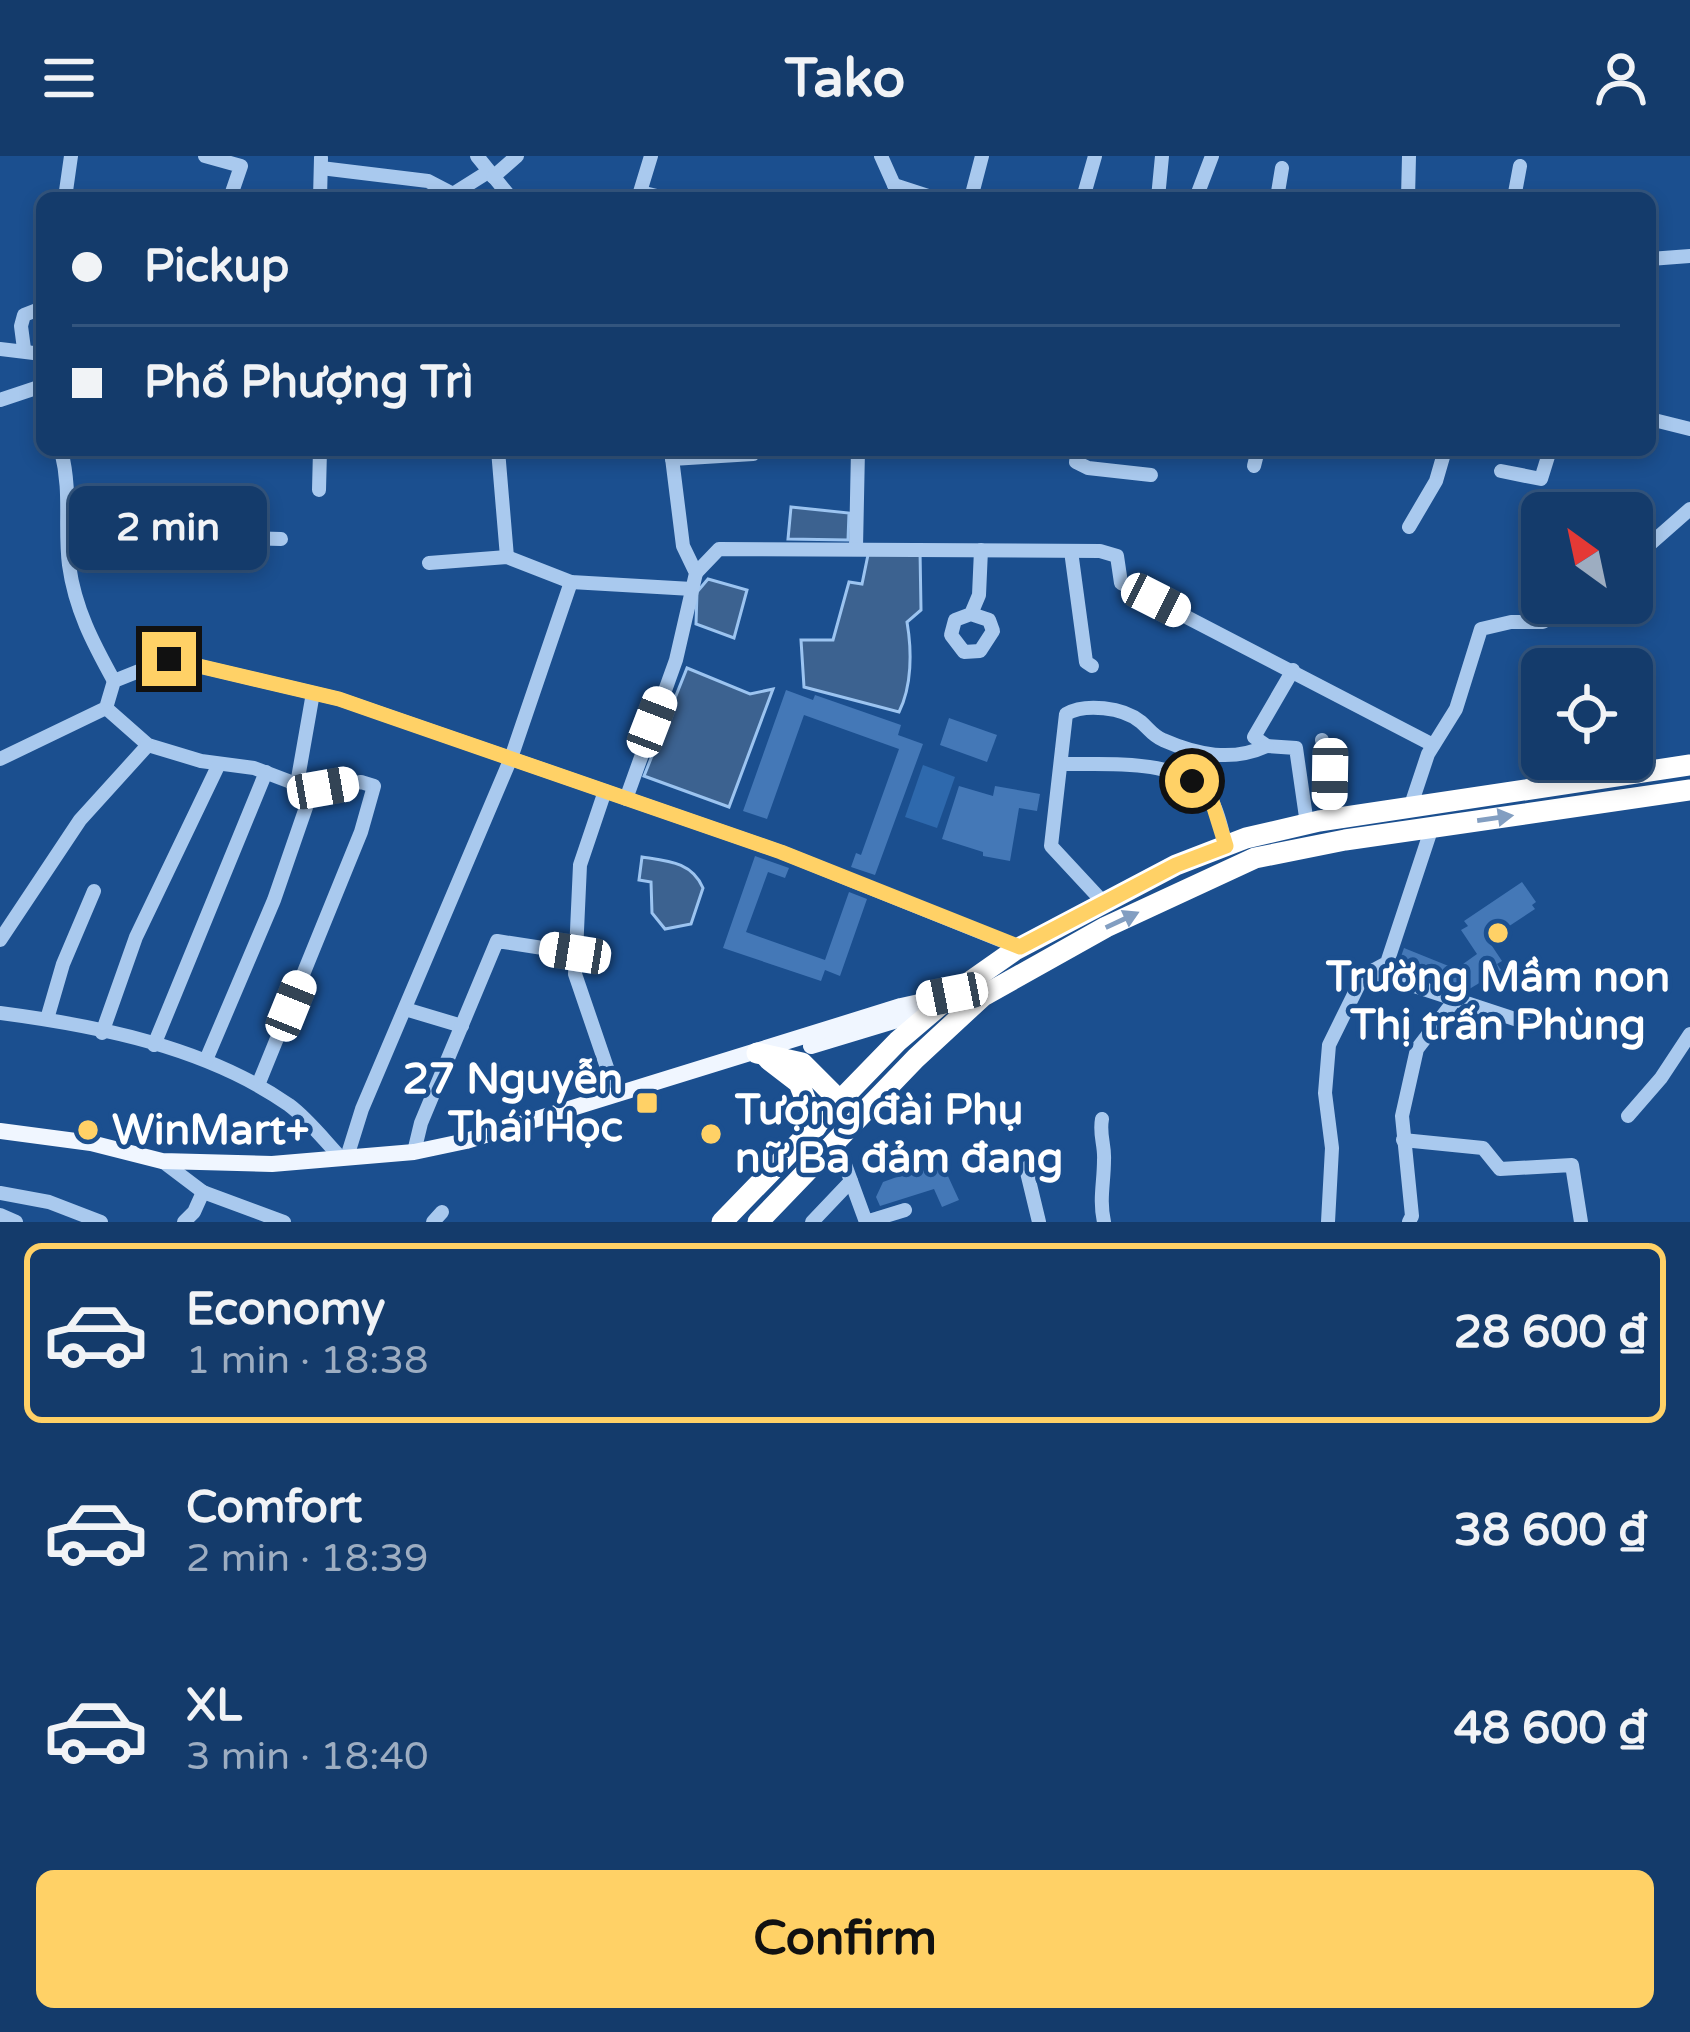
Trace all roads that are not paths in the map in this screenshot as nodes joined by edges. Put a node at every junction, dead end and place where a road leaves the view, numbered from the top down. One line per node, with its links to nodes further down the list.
1 (71, 156): 16 (street)
2 (205, 156): 17 (street)
3 (477, 156): 15 (street)
4 (517, 156): 15 (street)
5 (651, 156): 21 (street)
6 (881, 156): 22 (street)
7 (982, 156): 23 (street)
8 (1095, 156): 24 (street)
9 (1162, 156): 25 (street)
10 (1212, 156): 26 (street)
11 (1409, 156): 28 (street)
12 (321, 163): 18 (street)
13 (1520, 166): 29 (street)
14 (1282, 168): 27 (street)
15 (490, 175): 19 (street); 20 (street)
16 (66, 192)
17 (232, 192)
18 (449, 192)
19 (457, 192)
20 (506, 192)
21 (640, 192)
22 (891, 192)
23 (972, 192)
24 (1085, 192)
25 (1159, 192)
26 (1198, 192)
27 (1278, 192)
28 (1408, 192)
29 (1515, 192)
30 (1690, 256): 31 (street)
31 (1656, 259)
32 (36, 310): 34 (street)
33 (0, 349): 34 (street)
34 (24, 349): 35 (street)
35 (36, 352)
36 (36, 388): 37 (street)
37 (0, 400)
38 (1656, 421): 39 (street)
39 (1690, 430)
40 (63, 456): 55 (street)
41 (320, 456): 52 (street)
42 (499, 456): 61 (street)
43 (672, 456): 63 (street)
44 (858, 456): 58 (street)
45 (1077, 456): 51 (street)
46 (1256, 456): 49 (street)
47 (1443, 456): 54 (street)
48 (1548, 456): 50 (street)
49 (1254, 466)
50 (1501, 471)
51 (1150, 476)
52 (319, 490)
53 (1690, 509): 57 (street)
54 (1409, 527)
55 (69, 533): 56 (street); 69 (street)
56 (281, 539)
57 (1653, 542)
58 (856, 547): 59 (street); 63 (street)
59 (981, 550): 60 (street); 65 (street)
60 (1071, 551): 67 (street); 68 (street)
61 (507, 557): 62 (street); 64 (street)
62 (429, 563)
63 (694, 581): 64 (street); 85 (street)
64 (571, 582): 76 (street)
65 (971, 614)
66 (1521, 622): 74 (street)
67 (1092, 666)
68 (1293, 670): 74 (street); 75 (street)
69 (114, 681): 70 (street); 71 (street)
70 (314, 693): 76 (street); 82 (street)
71 (106, 708): 73 (street); 77 (street)
72 (1322, 740): 87 (street)
73 (148, 745): 78 (street); 91 (street)
74 (1433, 745): 86 (street)
75 (1267, 746): 87 (street); 90 (street)
76 (511, 758): 84 (street); 98 (street)
77 (0, 759)
78 (219, 764): 81 (street); 104 (street)
79 (1066, 764): 88 (street)
80 (1690, 765): 86 (highway)
81 (266, 772): 82 (street); 106 (street)
82 (305, 787): 108 (street); 109 (street)
83 (1690, 790): 86 (highway, one-way to 83)
84 (605, 791): 85 (street); 93 (street)
85 (626, 799): 92 (street)
86 (1421, 817): 87 (highway); 94 (street); 95 (highway, one-way to 86)
87 (1318, 822): 88 (highway)
88 (1226, 846): 90 (highway)
89 (94, 891): 100 (street)
90 (1103, 902): 92 (highway)
91 (0, 940)
92 (1020, 947): 96 (highway)
93 (575, 953): 103 (street); 110 (street)
94 (1372, 972): 97 (street); 136 (street)
95 (982, 997): 96 (main road); 102 (highway)
96 (935, 1001): 102 (highway); 107 (main road); 111 (highway)
97 (1454, 1001): 101 (street); 117 (street)
98 (405, 1009): 103 (street); 119 (street)
99 (0, 1013): 100 (street)
100 (46, 1019): 104 (street)
101 (1524, 1022)
102 (952, 1025): 116 (highway)
103 (462, 1026): 118 (street)
104 (102, 1033): 106 (street)
105 (1690, 1034): 112 (street)
106 (154, 1045): 108 (street)
107 (757, 1052): 110 (main road); 111 (highway); 114 (highway)
108 (206, 1060): 109 (street)
109 (258, 1085): 119 (street)
110 (616, 1094): 118 (main road)
111 (840, 1101): 114 (highway)
112 (1628, 1116)
113 (1102, 1119): 135 (street)
114 (815, 1127): 131 (highway)
115 (0, 1131): 120 (main road)
116 (836, 1140): 122 (street); 132 (highway)
117 (1403, 1140): 137 (street); 138 (street)
118 (414, 1152): 119 (main road)
119 (344, 1157): 120 (main road)
120 (162, 1161): 123 (street)
121 (1027, 1168): 134 (street)
122 (851, 1181): 125 (street); 133 (street)
123 (203, 1192): 129 (street); 130 (street)
124 (0, 1193): 128 (street)
125 (905, 1210)
126 (0, 1215): 127 (street)
127 (16, 1222)
128 (101, 1222)
129 (184, 1222)
130 (284, 1222)
131 (722, 1222)
132 (758, 1222)
133 (812, 1222)
134 (1040, 1222)
135 (1104, 1222)
136 (1328, 1222)
137 (1408, 1222)
138 (1581, 1222)

